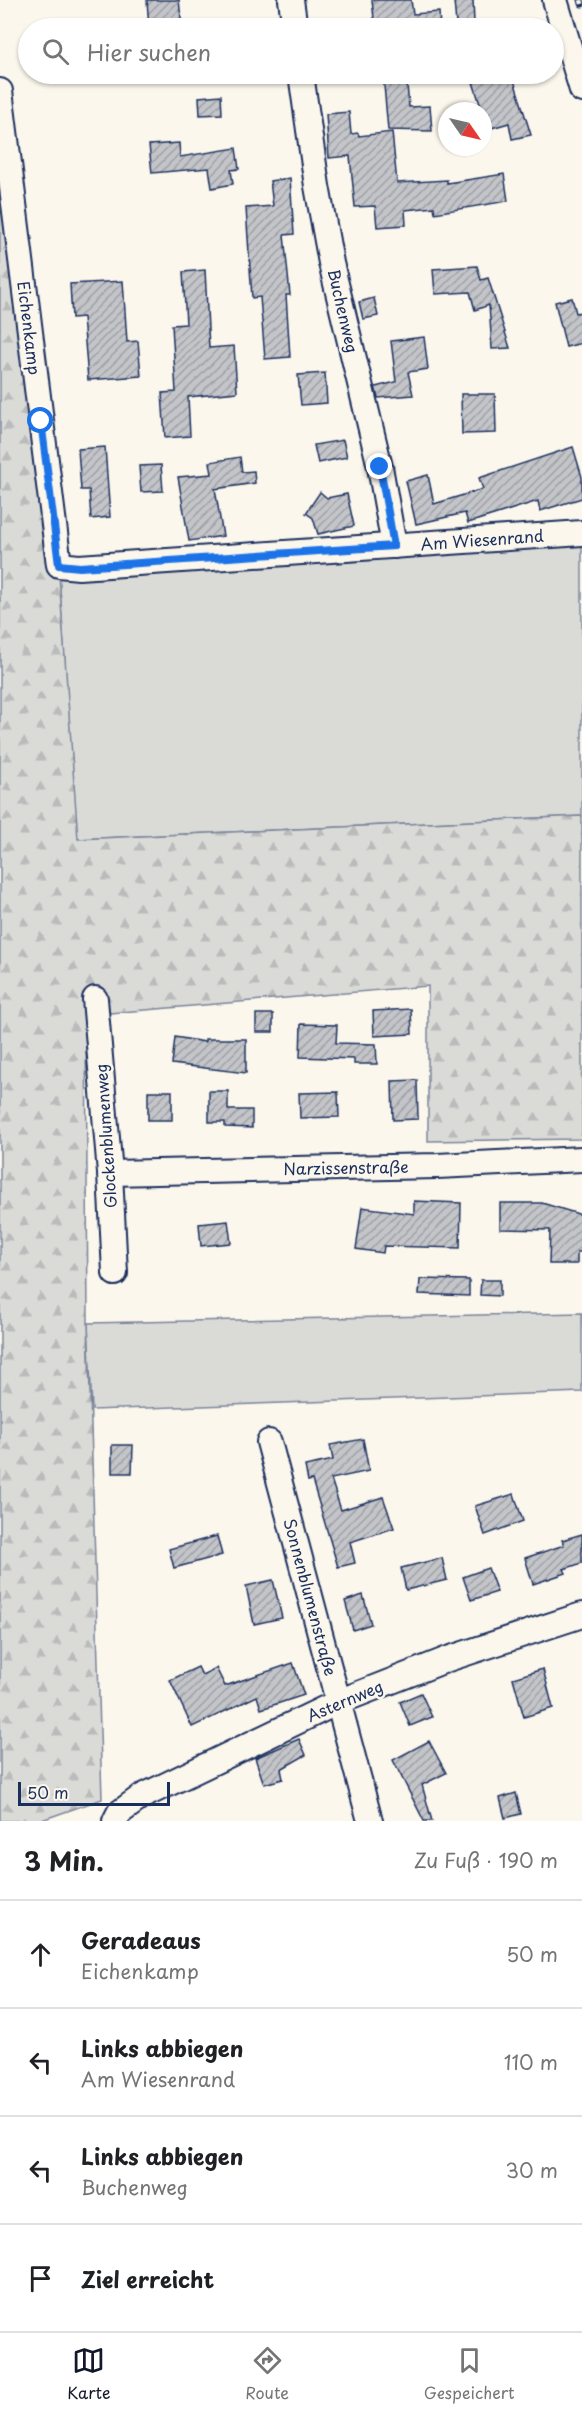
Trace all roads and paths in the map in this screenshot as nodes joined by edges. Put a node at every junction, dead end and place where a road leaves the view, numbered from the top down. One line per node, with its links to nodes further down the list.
1 (291, 0): 3 (street)
2 (555, 0): 4 (street)
3 (294, 18)
4 (560, 18)
5 (564, 30): 7 (street)
6 (302, 84): 10 (street, Buchenweg)
7 (582, 90)
8 (0, 91): 11 (street, Eichenkamp)
9 (582, 533): 10 (street, Am Wiesenrand)
10 (394, 546): 11 (street, Am Wiesenrand)
11 (59, 565)
12 (95, 999): 14 (street, Glockenblumenweg)
13 (582, 1159): 14 (street, Narzissenstraße)
14 (110, 1173): 15 (street, Glockenblumenweg)
15 (115, 1273)
16 (269, 1442): 18 (street, Sonnenblumenstraße)
17 (582, 1615): 18 (street, Asternweg)
18 (338, 1702): 19 (street, Asternweg); 20 (street, Sonnenblumenstraße)
19 (117, 1817)
20 (370, 1821)

